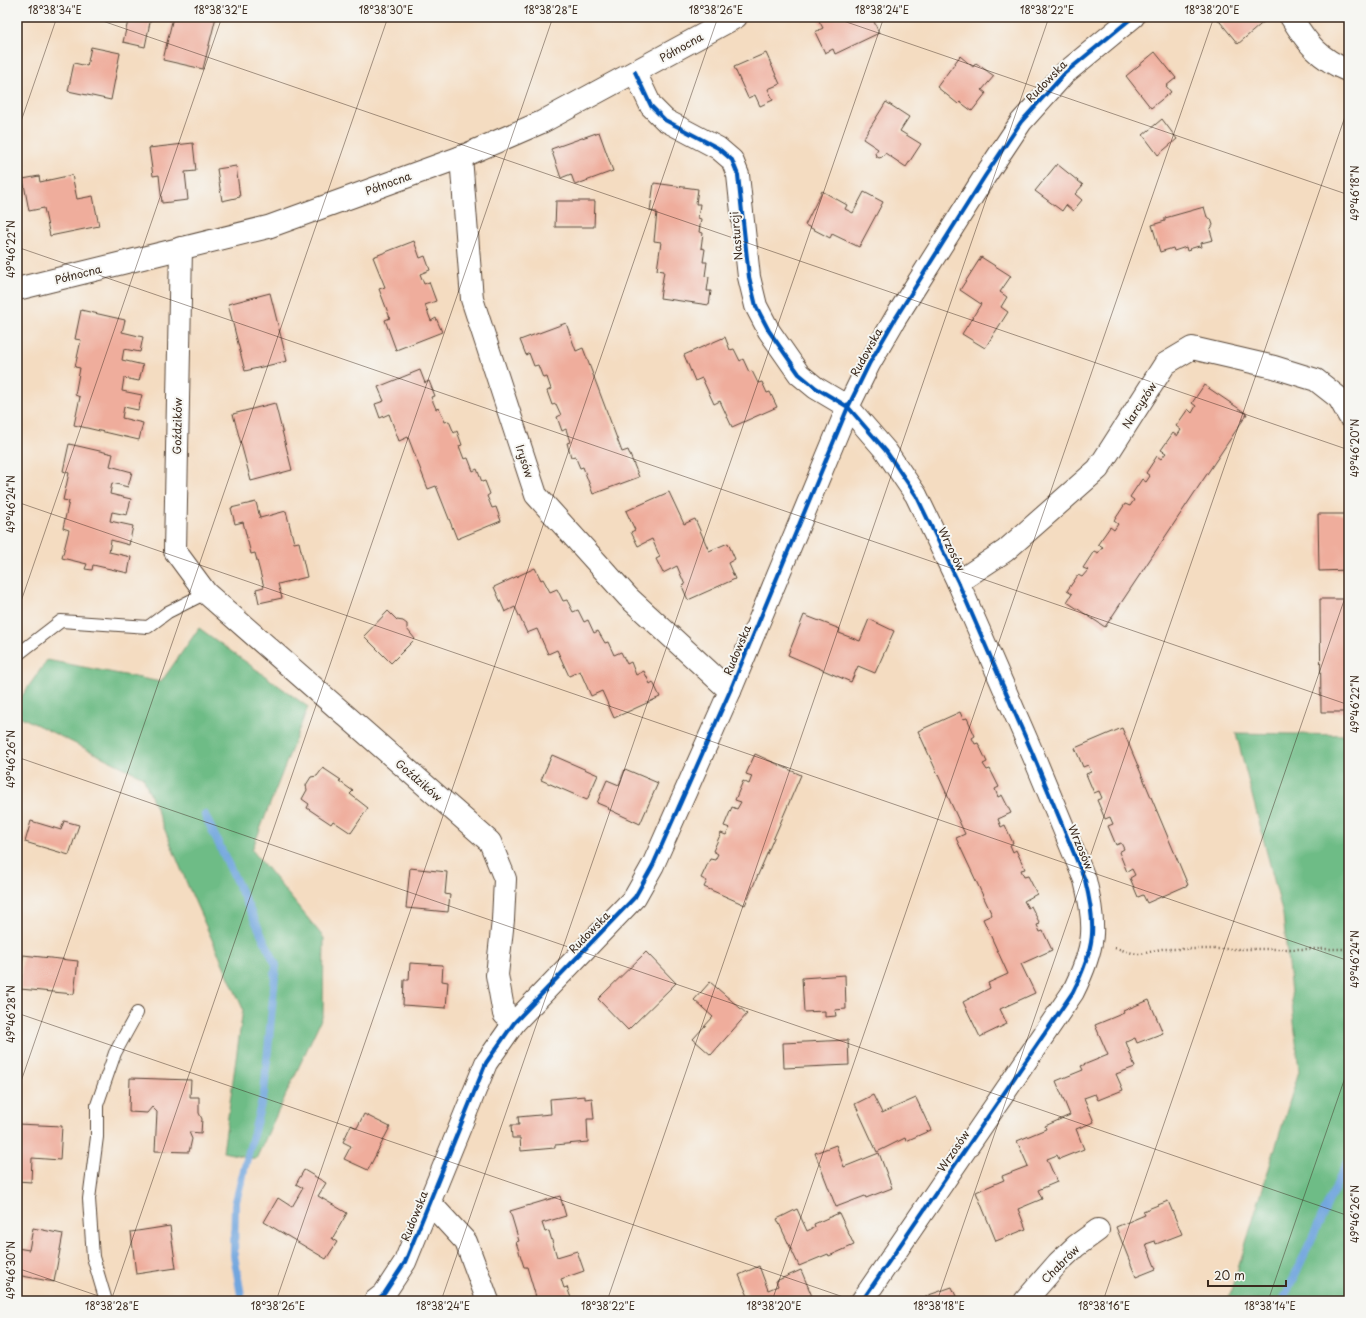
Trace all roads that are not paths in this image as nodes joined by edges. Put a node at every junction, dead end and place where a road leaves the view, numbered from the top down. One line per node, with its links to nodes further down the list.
1 (736, 17): 5 (street, Północna)
2 (1133, 17): 9 (street, Rudowska)
3 (1291, 17): 4 (street)
4 (1349, 71)
5 (635, 72): 6 (street, Północna); 9 (street, Nasturcji)
6 (460, 158): 7 (street, Północna); 14 (street, Irysów)
7 (181, 248): 8 (street, Północna); 12 (street, Goździków)
8 (17, 289)
9 (848, 407): 11 (street, Wrzosów); 14 (street, Rudowska)
10 (1349, 416): 11 (street, Narcyzów)
11 (958, 582): 22 (street, Wrzosów)
12 (206, 593): 13 (lane); 16 (street, Goździków)
13 (17, 654)
14 (730, 691): 16 (street, Rudowska)
15 (137, 1013): 19 (lane)
16 (514, 1023): 17 (street, Rudowska)
17 (429, 1202): 20 (street, Rudowska); 21 (street)
18 (1098, 1230): 23 (street, Chabrów)
19 (106, 1301)
20 (375, 1301)
21 (488, 1301)
22 (862, 1301)
23 (1024, 1301)

